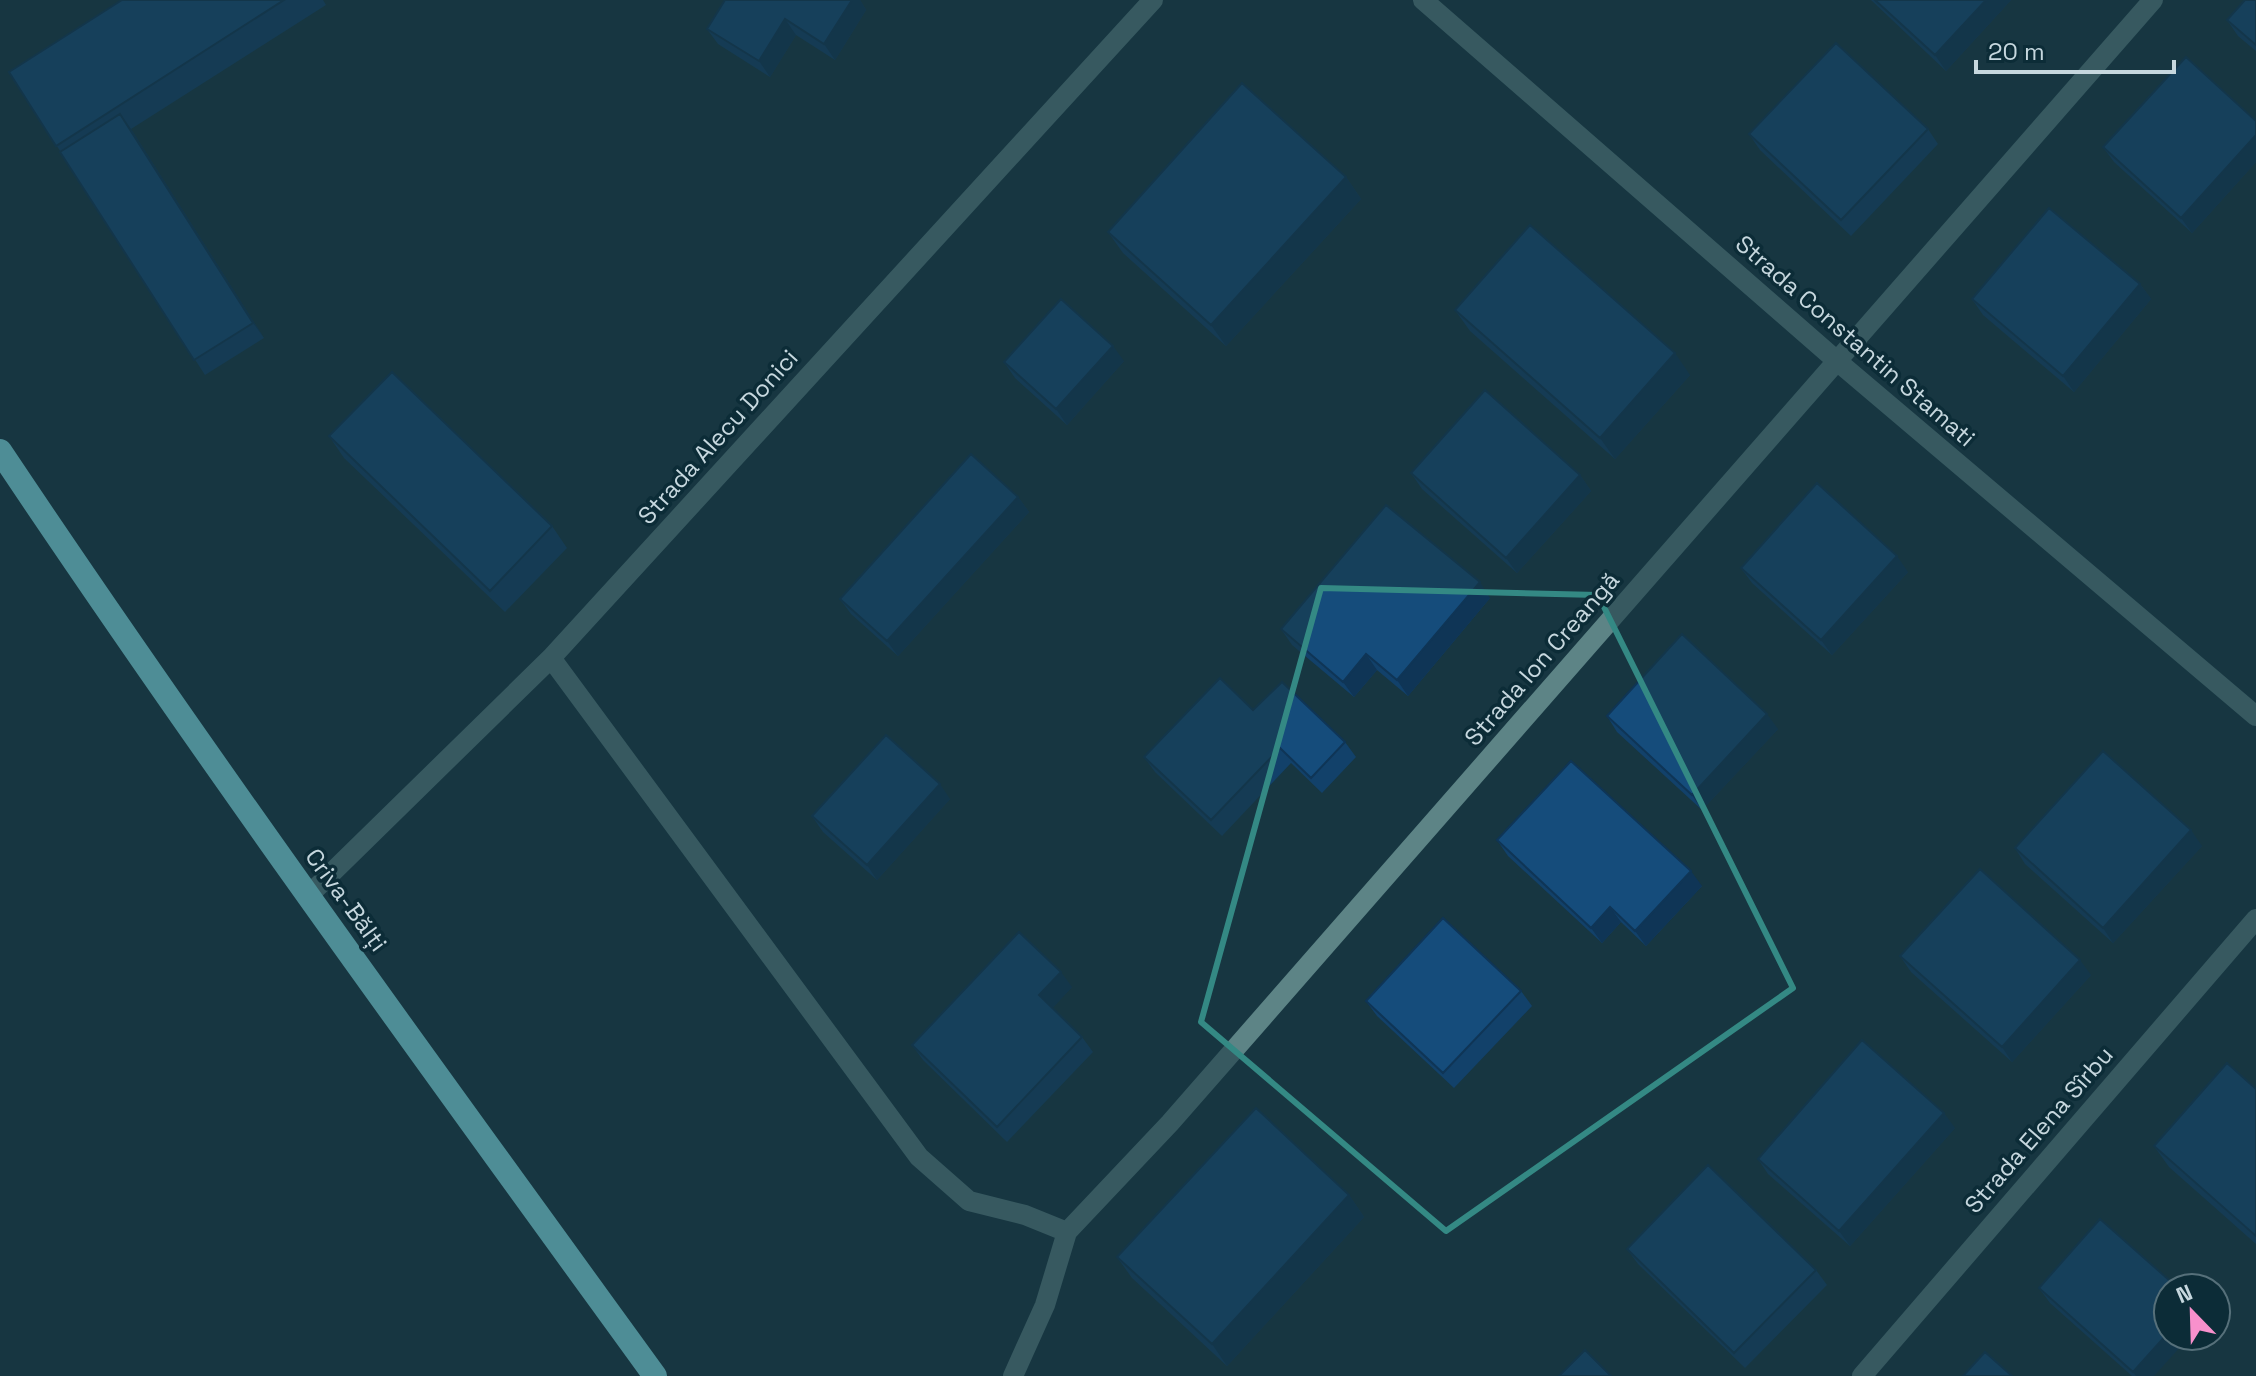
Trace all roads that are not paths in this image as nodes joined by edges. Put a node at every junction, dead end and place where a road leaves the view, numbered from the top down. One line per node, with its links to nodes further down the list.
1 (1153, 0): 6 (street, Strada Alecu Donici)
2 (1423, 0): 4 (street, Strada Constantin Stamati)
3 (2153, 0): 4 (street, Strada Ion Creangă)
4 (1837, 361): 7 (street, Strada Constantin Stamati); 10 (street, Strada Ion Creangă)
5 (0, 451): 8 (highway, Criva-Bălți)
6 (551, 658): 8 (street, Strada Alecu Donici); 10 (street)
7 (2256, 716)
8 (308, 896): 11 (highway, Criva-Bălți)
9 (2256, 919): 13 (street, Strada Elena Sîrbu)
10 (1067, 1232): 12 (street, Strada Ion Creangă)
11 (655, 1376)
12 (1013, 1376)
13 (1862, 1376)

